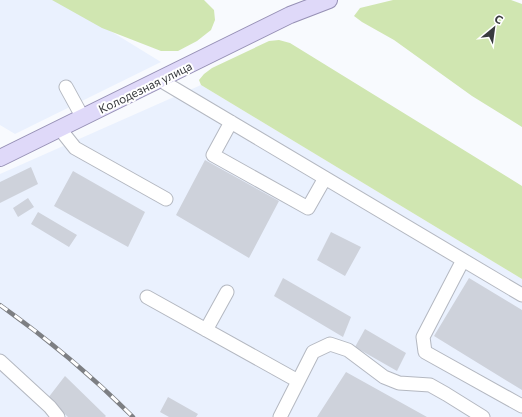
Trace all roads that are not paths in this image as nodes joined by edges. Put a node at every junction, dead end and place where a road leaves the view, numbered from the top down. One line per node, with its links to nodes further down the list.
1 (329, 0): 2 (main road, Колодезная улица)
2 (160, 80): 4 (main road, Колодезная улица); 5 (lane)
3 (66, 87): 4 (lane)
4 (83, 118): 6 (main road, Колодезная улица)
5 (231, 122): 8 (lane); 8 (lane)
6 (60, 129): 7 (main road, Колодезная улица); 9 (lane)
7 (0, 158)
8 (325, 178): 10 (lane)
9 (166, 199)
10 (463, 260): 12 (lane); 17 (lane)
11 (227, 292): 14 (lane)
12 (522, 295)
13 (148, 297): 14 (lane)
14 (206, 330): 16 (lane)
15 (0, 361): 18 (lane)
16 (298, 381): 19 (lane); 20 (lane)
17 (522, 406)
18 (58, 417)
19 (280, 417)
20 (483, 417)

